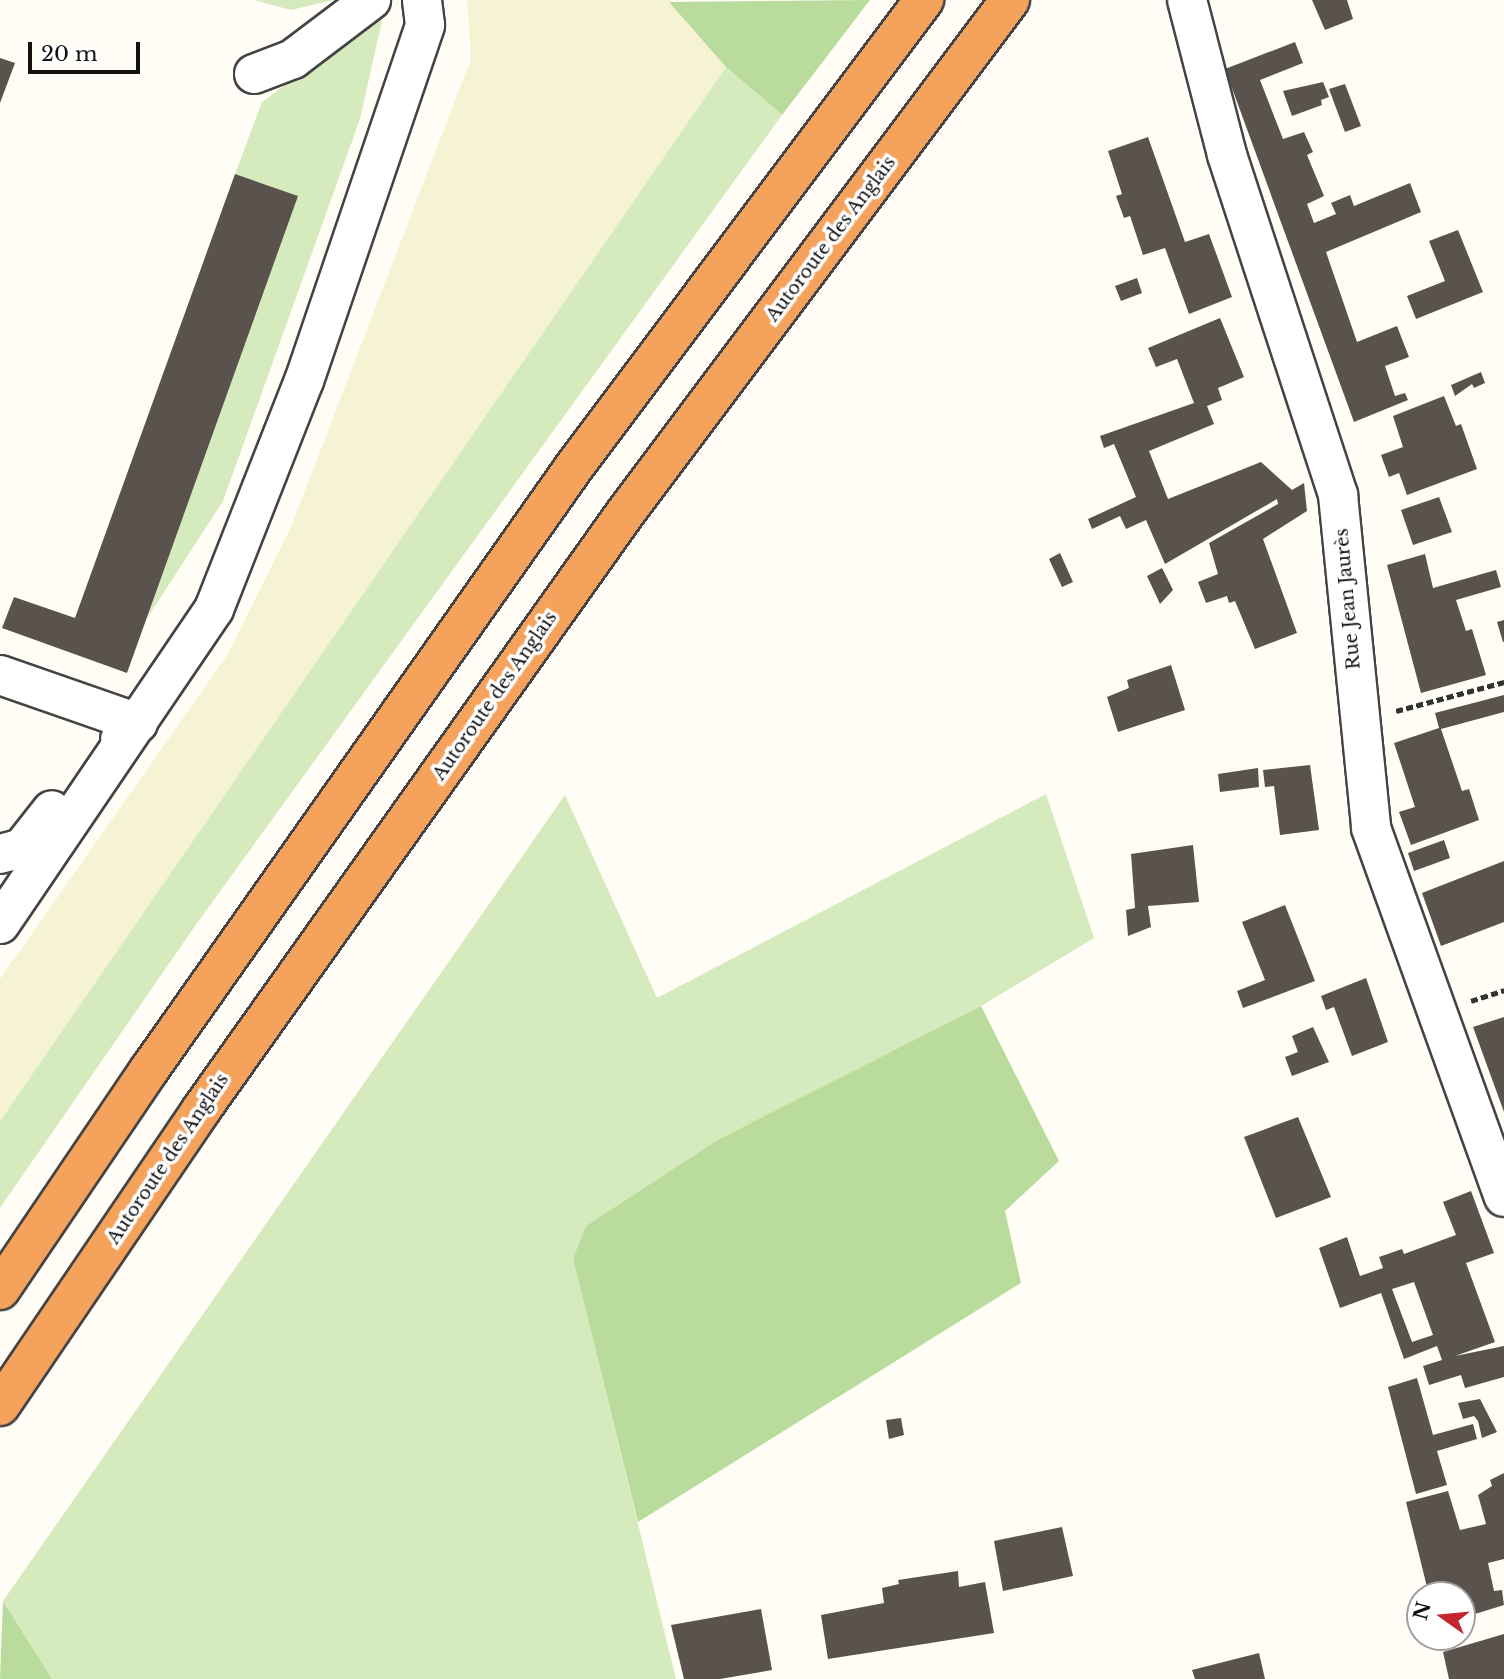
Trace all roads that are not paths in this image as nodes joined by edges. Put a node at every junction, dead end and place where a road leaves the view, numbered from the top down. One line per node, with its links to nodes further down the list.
1 (371, 0): 6 (street)
2 (422, 0): 8 (street)
3 (924, 0): 12 (highway)
4 (1010, 0): 13 (highway, Autoroute des Anglais)
5 (1186, 0): 11 (street, Rue Jean Jaurès)
6 (254, 74)
7 (0, 675): 8 (street)
8 (138, 723): 9 (street); 10 (street)
9 (0, 854)
10 (0, 924)
11 (1504, 1197)
12 (0, 1290)
13 (0, 1406)

